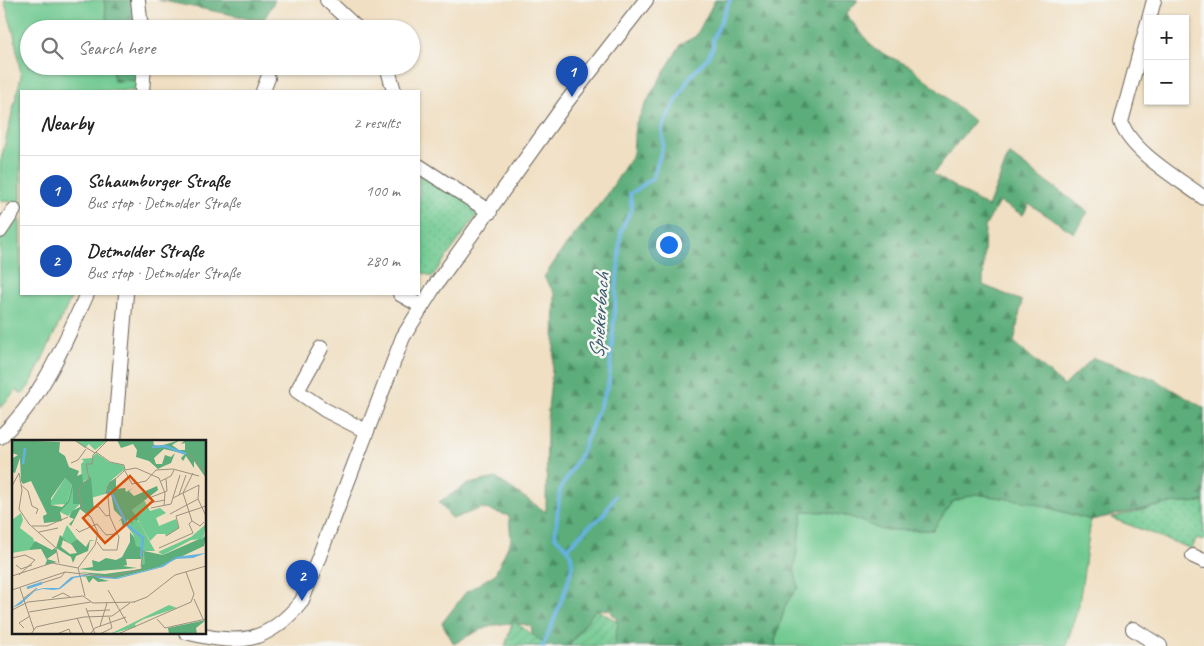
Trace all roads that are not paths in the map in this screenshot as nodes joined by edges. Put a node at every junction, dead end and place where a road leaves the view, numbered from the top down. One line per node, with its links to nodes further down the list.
1 (138, 0): 6 (street)
2 (326, 0): 7 (street)
3 (646, 0): 19 (street)
4 (1154, 0): 5 (street)
5 (1150, 15)
6 (140, 20)
7 (348, 20)
8 (1144, 35): 16 (street)
9 (143, 75): 12 (street)
10 (390, 75): 14 (street)
11 (268, 78): 13 (street)
12 (142, 90)
13 (263, 90)
14 (394, 90)
15 (420, 167): 19 (street)
16 (1204, 198)
17 (0, 207): 18 (street)
18 (18, 211): 20 (street)
19 (490, 212): 24 (street)
20 (0, 231)
21 (87, 295): 27 (street)
22 (126, 295): 28 (street)
23 (402, 295): 24 (street)
24 (422, 306): 26 (street)
25 (321, 348): 26 (street)
26 (366, 431): 31 (street)
27 (0, 437)
28 (114, 440)
29 (1132, 629): 32 (street)
30 (191, 634): 31 (street)
31 (260, 643)
32 (1160, 646)

